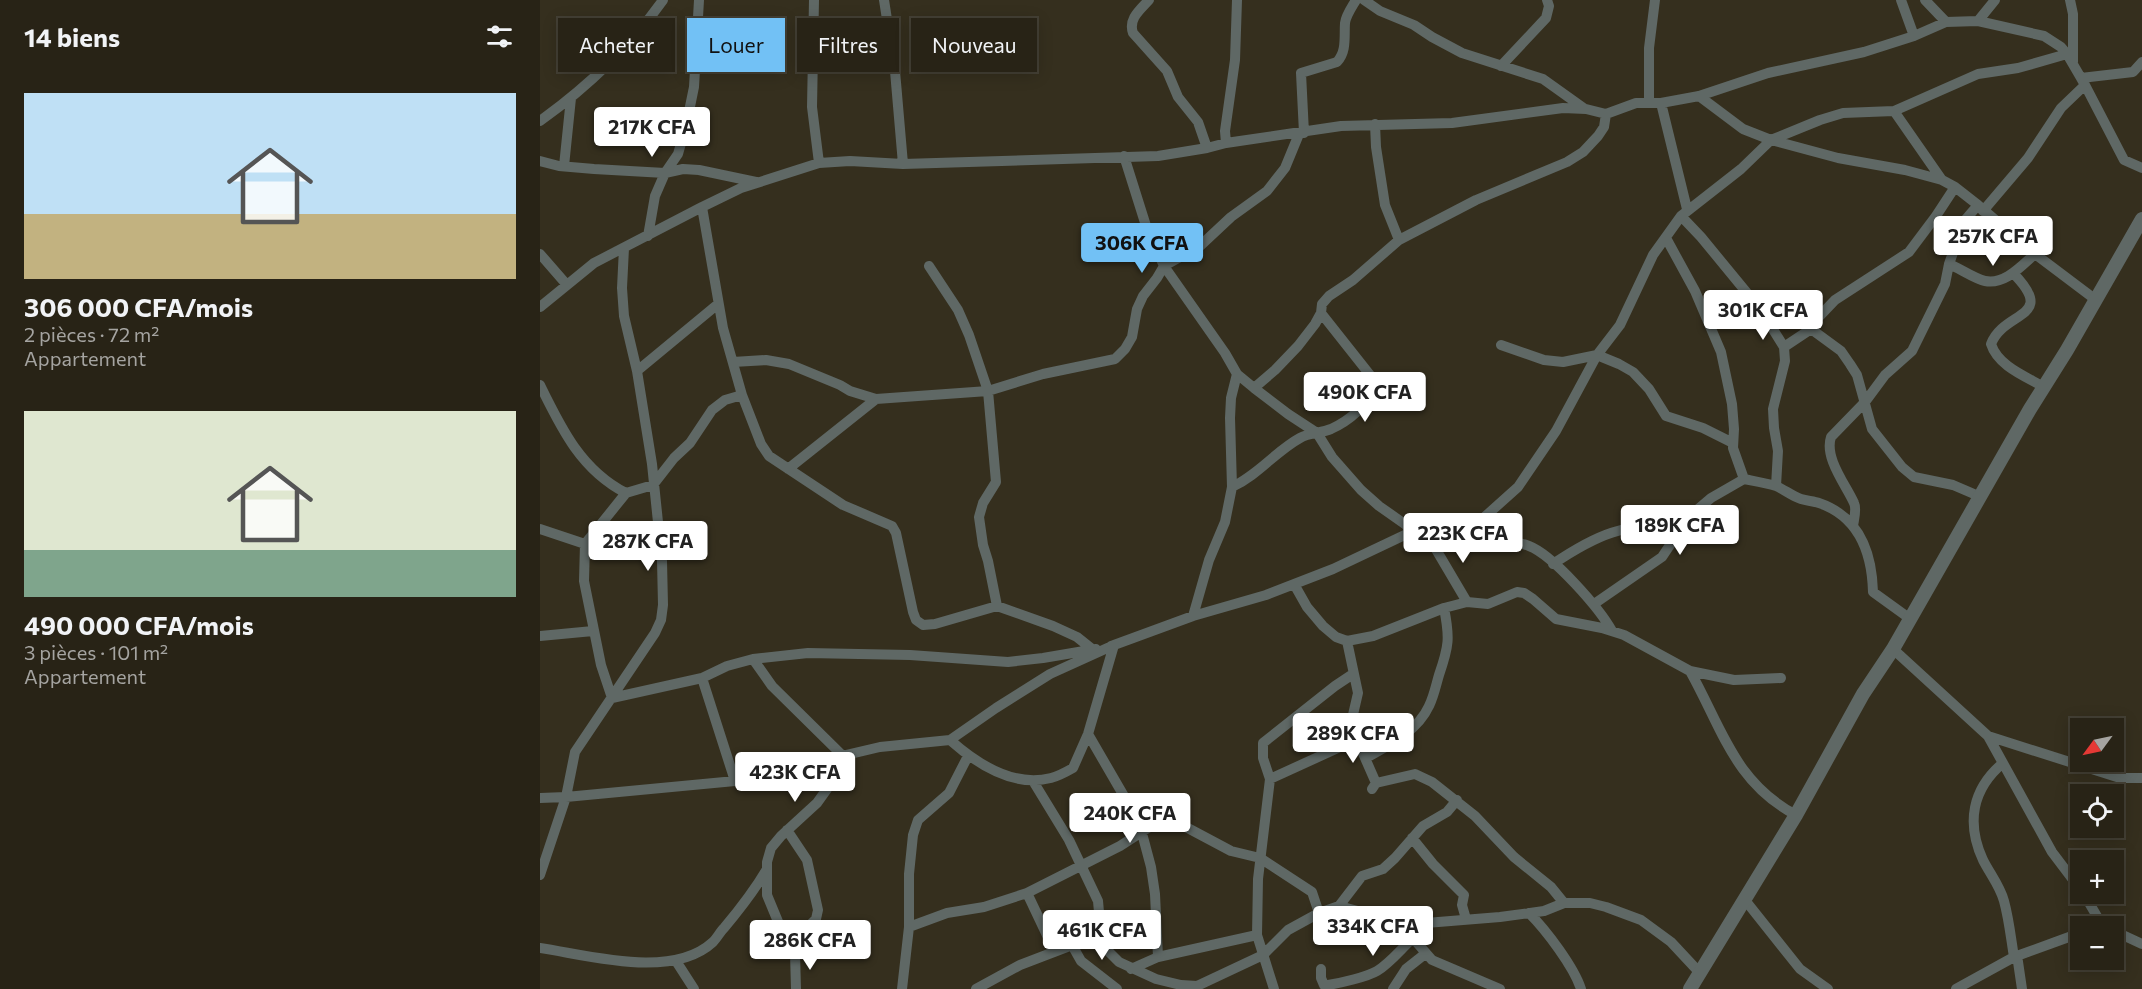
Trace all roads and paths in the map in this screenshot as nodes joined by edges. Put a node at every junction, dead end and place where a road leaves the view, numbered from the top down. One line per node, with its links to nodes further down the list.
1 (663, 0): 23 (street)
2 (699, 0): 41 (street)
3 (814, 0): 37 (street)
4 (884, 0): 38 (street)
5 (1149, 0): 34 (street)
6 (1237, 0): 33 (street)
7 (1356, 0): 31 (street)
8 (1364, 0): 20 (street)
9 (1547, 0): 20 (street)
10 (1655, 0): 24 (street)
11 (1901, 0): 17 (street)
12 (1926, 0): 16 (street)
13 (1995, 0): 15 (street)
14 (2070, 0): 18 (street)
15 (1978, 21): 16 (street); 18 (street)
16 (1946, 22): 17 (street)
17 (1914, 36): 22 (street)
18 (2070, 58): 21 (street); 27 (street)
19 (2142, 62): 21 (street)
20 (1501, 66): 26 (street)
21 (2083, 82): 40 (street); 46 (street)
22 (1699, 96): 25 (street); 32 (street)
23 (571, 98): 29 (street); 39 (street)
24 (1649, 103): 25 (street); 28 (street)
25 (1661, 103): 47 (street)
26 (1586, 109): 28 (street); 30 (street)
27 (1894, 111): 32 (street); 42 (street)
28 (1606, 114): 51 (street)
29 (540, 121)
30 (1375, 124): 31 (street); 51 (street)
31 (1301, 133): 33 (street); 57 (street)
32 (1771, 140): 42 (street); 47 (street)
33 (1226, 143): 34 (street)
34 (1207, 148): 35 (street)
35 (1124, 156): 38 (street); 57 (street)
36 (540, 161): 39 (street)
37 (819, 163): 38 (street); 43 (street)
38 (903, 164)
39 (564, 166): 41 (street)
40 (2142, 168)
41 (665, 173): 43 (street); 49 (street)
42 (1942, 180): 44 (street)
43 (757, 182): 45 (street)
44 (1955, 187): 46 (street); 64 (street)
45 (702, 207): 49 (street); 61 (street)
46 (1981, 208): 54 (street); 55 (street)
47 (1684, 213): 50 (street); 66 (street)
48 (2142, 219): 60 (street)
49 (648, 236): 52 (street)
50 (1666, 238): 67 (street); 79 (street)
51 (1399, 240): 63 (street)
52 (624, 248): 59 (street); 69 (street)
53 (540, 254): 59 (street)
54 (2034, 254): 58 (street); 60 (street)
55 (1949, 264): 58 (street); 77 (street)
56 (929, 266): 74 (street)
57 (1164, 266): 70 (street); 74 (street)
58 (2013, 273): 72 (street)
59 (567, 285): 62 (street)
60 (2096, 300): 72 (street)
61 (718, 304): 68 (street); 69 (street)
62 (540, 307)
63 (1321, 313): 73 (street); 78 (street)
64 (1811, 328): 66 (street); 77 (street)
65 (1501, 345): 67 (street)
66 (1784, 347): 83 (street)
67 (1597, 355): 79 (street); 91 (street)
68 (734, 363): 75 (street); 76 (street)
69 (637, 370): 82 (street)
70 (1237, 374): 73 (street); 84 (street)
71 (540, 385): 85 (street)
72 (2044, 387): 86 (street)
73 (1254, 388): 78 (street)
74 (988, 391): 76 (street); 98 (street)
75 (742, 394): 80 (street); 82 (street)
76 (876, 399): 80 (street)
77 (1864, 402): 86 (street); 87 (street)
78 (1317, 433): 84 (street); 90 (street)
79 (1734, 443): 81 (street)
80 (788, 469): 98 (street)
81 (1744, 479): 83 (street); 88 (street)
82 (653, 485): 85 (street); 114 (street)
83 (1776, 486): 87 (street)
84 (1232, 487): 100 (street)
85 (626, 493): 93 (street)
86 (1981, 497): 101 (street)
87 (1853, 526): 101 (street)
88 (1677, 527): 94 (street); 97 (street)
89 (540, 529): 93 (street)
90 (1411, 532): 92 (street); 95 (street)
91 (1460, 539): 92 (street); 94 (street)
92 (1431, 541): 96 (street)
93 (585, 544): 102 (street)
94 (1553, 564): 97 (street)
95 (1294, 584): 100 (street); 105 (street)
96 (1467, 602): 99 (street); 103 (street)
97 (1594, 604): 103 (street)
98 (997, 606): 107 (street)
99 (1444, 608): 105 (street); 121 (street)
100 (1194, 616): 106 (street)
101 (1909, 618): 108 (street)
102 (593, 631): 104 (street); 114 (street)
103 (1612, 632): 110 (street)
104 (540, 636)
105 (1347, 641): 111 (street)
106 (1114, 645): 107 (street); 116 (street); 118 (street)
107 (1092, 649): 109 (street)
108 (1893, 649): 117 (street); 130 (street)
109 (753, 659): 112 (street); 119 (street)
110 (1690, 671): 113 (street); 130 (street)
111 (1353, 675): 115 (street); 123 (street)
112 (702, 678): 114 (street); 125 (street)
113 (1781, 678)
114 (612, 698): 127 (street)
115 (1352, 719): 121 (street); 123 (street)
116 (1088, 734): 126 (street); 132 (street)
117 (1988, 736): 122 (street); 124 (street)
118 (950, 740): 119 (street); 120 (street)
119 (843, 756): 125 (street); 131 (street)
120 (969, 756): 126 (street); 147 (street)
121 (1366, 758): 129 (street)
122 (2003, 763): 138 (street); 160 (street)
123 (1270, 778): 134 (street)
124 (2142, 778)
125 (735, 781): 127 (street)
126 (1033, 781): 135 (street)
127 (566, 797): 128 (street); 137 (street)
128 (540, 798)
129 (1457, 800): 133 (street); 141 (street)
130 (1796, 814): 140 (street)
131 (787, 830): 136 (street); 153 (street)
132 (1142, 832): 134 (street); 135 (street); 161 (street)
133 (1412, 838): 142 (street); 145 (street)
134 (1260, 858): 143 (street); 149 (street)
135 (1082, 865): 139 (street); 148 (street)
136 (767, 868): 153 (street); 162 (street)
137 (540, 875)
138 (2070, 876)
139 (1027, 893): 147 (street); 157 (street)
140 (1745, 900): 165 (street); 176 (street)
141 (1564, 903): 144 (street); 165 (street)
142 (1339, 906): 143 (street); 146 (street)
143 (1319, 913): 159 (street)
144 (1529, 913): 145 (street); 174 (street)
145 (1467, 919): 146 (street)
146 (1399, 921): 152 (street)
147 (909, 927): 168 (street)
148 (1101, 934): 155 (street); 163 (street)
149 (1257, 935): 159 (street); 161 (street)
150 (2124, 936): 154 (street)
151 (2070, 937): 160 (street)
152 (1412, 939): 158 (street); 164 (street)
153 (789, 940): 167 (street)
154 (2142, 944)
155 (1072, 945): 157 (street); 170 (street)
156 (540, 948): 162 (street)
157 (1054, 950): 169 (street)
158 (1425, 954): 172 (street); 173 (street)
159 (1263, 955): 163 (street); 171 (street)
160 (2016, 956): 177 (street); 178 (street)
161 (1158, 957): 163 (street)
162 (676, 961): 166 (street)
163 (1131, 969)
164 (1321, 969)
165 (1699, 972): 175 (street)
166 (694, 989)
167 (796, 989)
168 (903, 989)
169 (976, 989)
170 (1117, 989)
171 (1274, 989)
172 (1392, 989)
173 (1500, 989)
174 (1581, 989)
175 (1690, 989)
176 (1828, 989)
177 (1956, 989)
178 (2022, 989)

